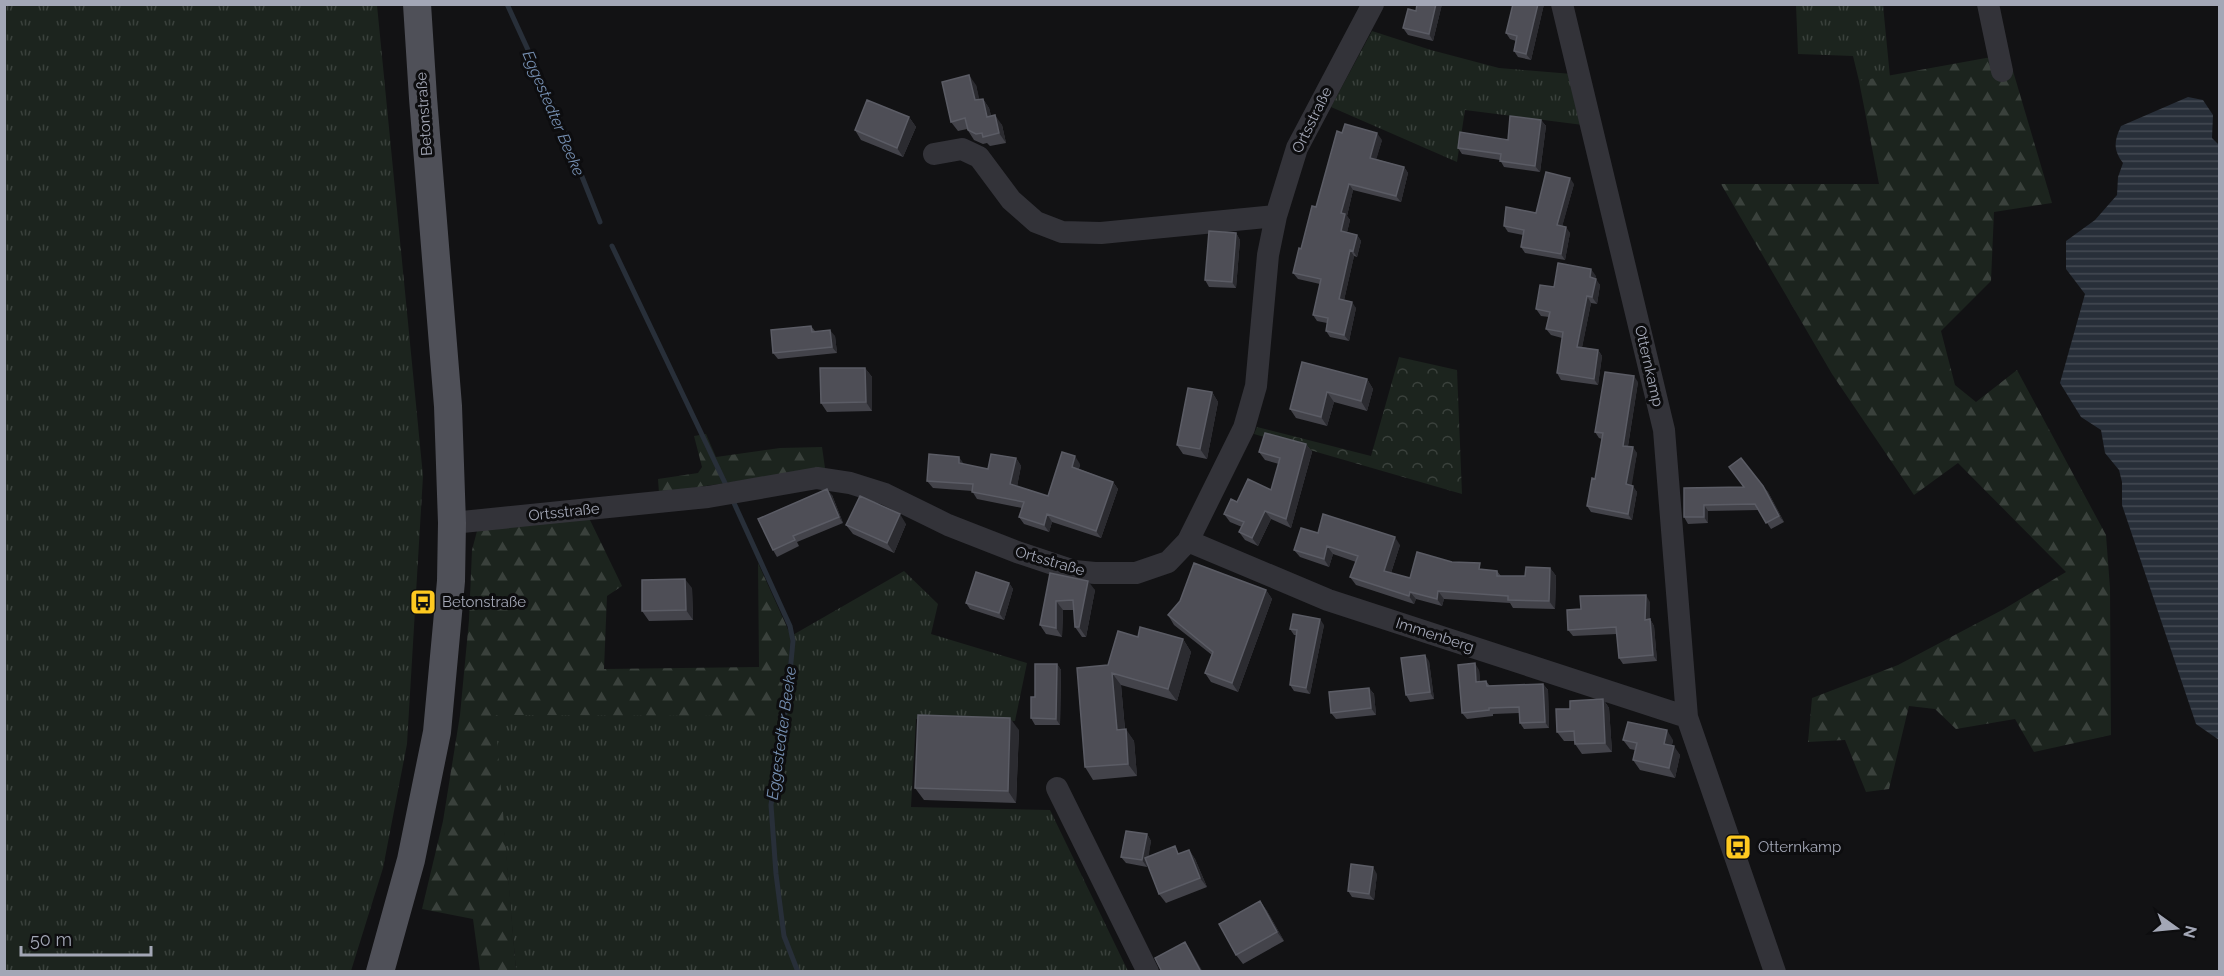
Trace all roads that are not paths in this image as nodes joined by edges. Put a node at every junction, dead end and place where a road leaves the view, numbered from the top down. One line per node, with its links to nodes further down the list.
1 (417, 4): 8 (main road, Betonstraße)
2 (1373, 4): 7 (street, Ortsstraße)
3 (1562, 4): 10 (street, Otternkamp)
4 (1988, 4): 5 (street)
5 (2002, 71)
6 (934, 154): 7 (street)
7 (1276, 216): 9 (street, Ortsstraße)
8 (452, 523): 9 (street, Ortsstraße); 12 (main road, Betonstraße)
9 (1188, 541): 10 (street, Immenberg)
10 (1687, 717): 14 (street, Otternkamp)
11 (1057, 788): 13 (street)
12 (380, 972)
13 (1148, 972)
14 (1775, 972)

